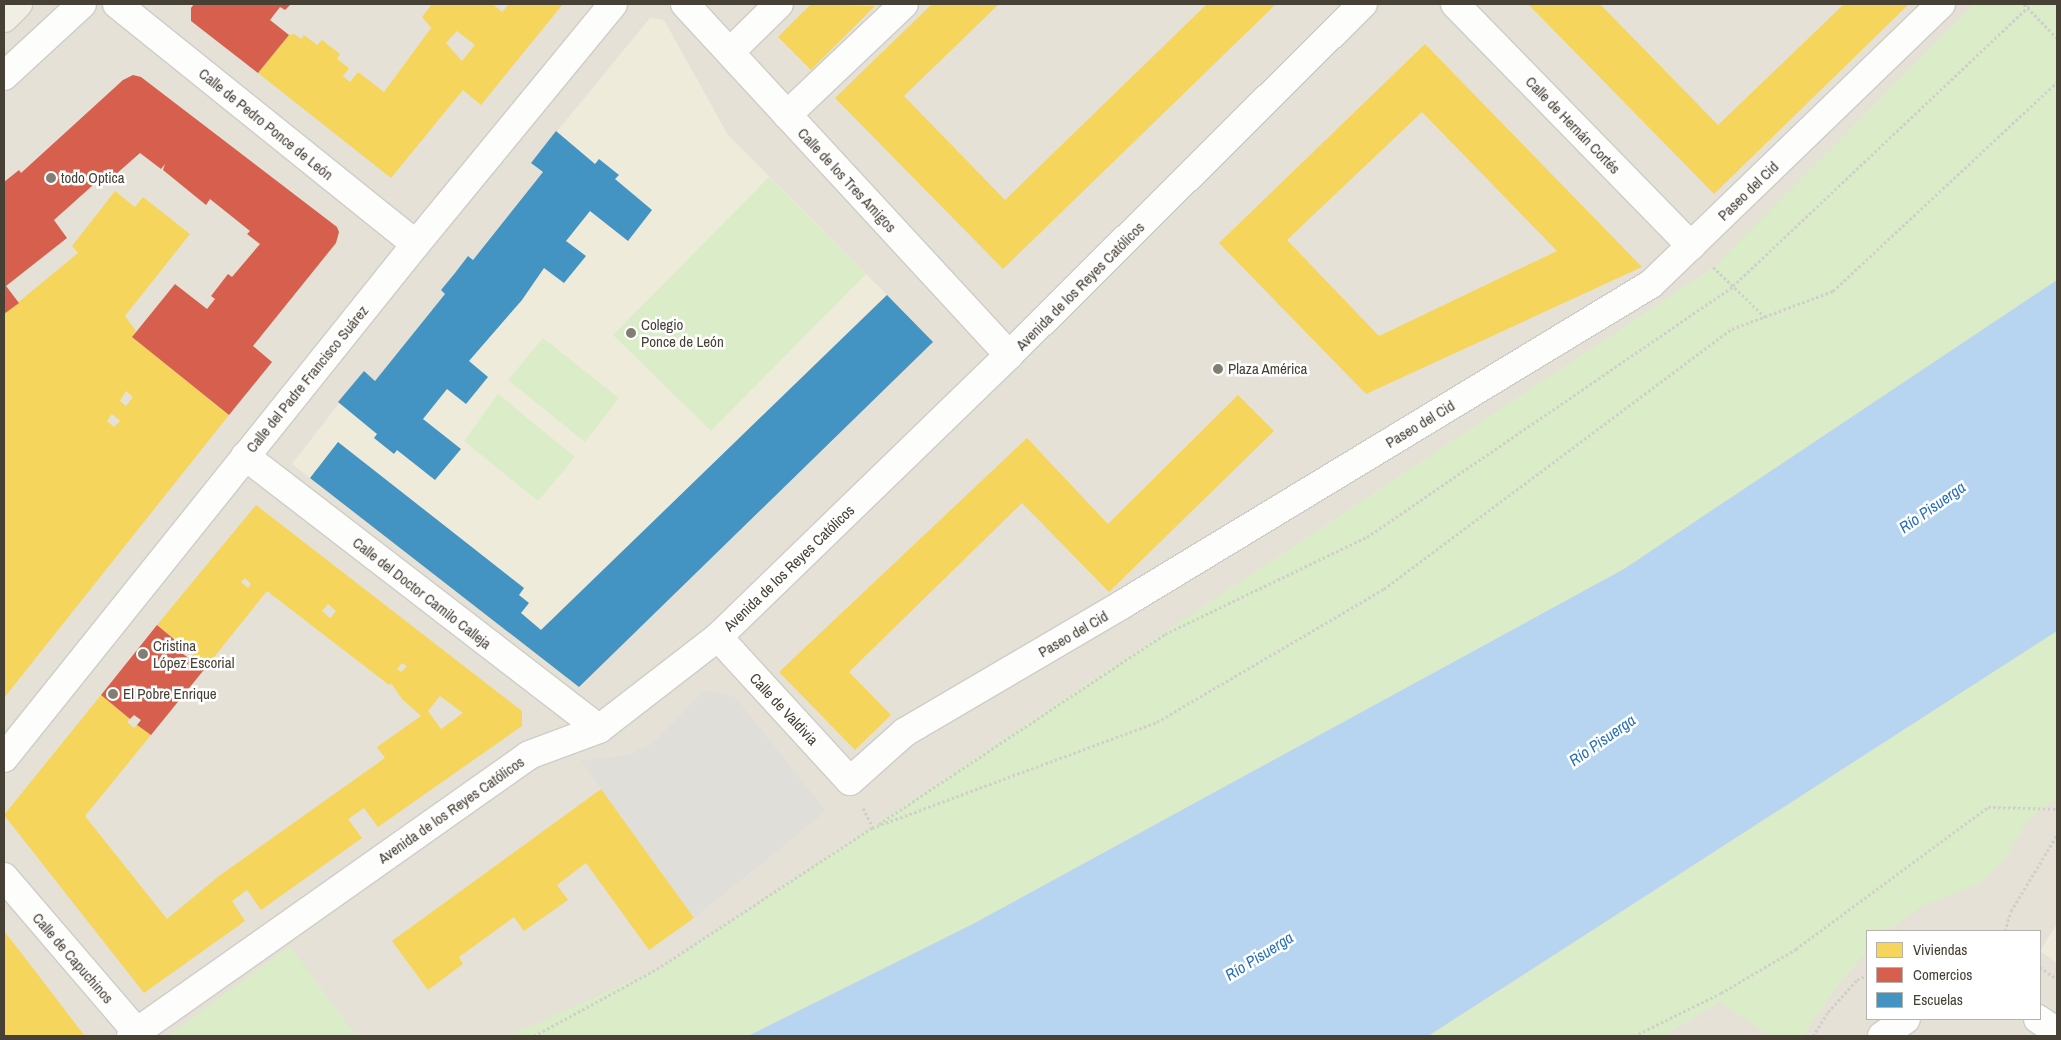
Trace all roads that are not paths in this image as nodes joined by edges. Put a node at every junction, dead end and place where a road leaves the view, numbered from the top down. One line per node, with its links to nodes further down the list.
1 (18, 4): 11 (main road)
2 (82, 4): 13 (street)
3 (117, 4): 15 (street, Calle de Pedro Ponce de León)
4 (613, 4): 15 (street, Calle del Padre Francisco Suárez)
5 (685, 4): 12 (street, Calle de los Tres Amigos)
6 (779, 4): 12 (street)
7 (904, 4): 14 (street)
8 (1363, 4): 17 (street, Avenida de los Reyes Católicos)
9 (1455, 4): 16 (street, Calle de Hernán Cortés)
10 (1941, 4): 16 (street, Paseo del Cid)
11 (4, 18)
12 (731, 51): 14 (street, Calle de los Tres Amigos)
13 (4, 76)
14 (787, 115): 17 (street, Calle de los Tres Amigos)
15 (416, 244): 18 (street, Calle del Padre Francisco Suárez)
16 (1691, 246): 22 (street, Paseo del Cid)
17 (1009, 356): 19 (street, Avenida de los Reyes Católicos)
18 (245, 456): 20 (street, Calle del Doctor Camilo Calleja); 21 (street, Calle del Padre Francisco Suárez)
19 (718, 637): 20 (street, Avenida de los Reyes Católicos); 22 (street, Calle de Valdivia)
20 (599, 729): 27 (street, Avenida de los Reyes Católicos)
21 (4, 758)
22 (850, 781)
23 (4, 877): 27 (street, Calle de Capuchinos)
24 (1905, 1020): 28 (street)
25 (2039, 1020): 26 (street)
26 (2057, 1032)
27 (134, 1034)
28 (1882, 1036)

